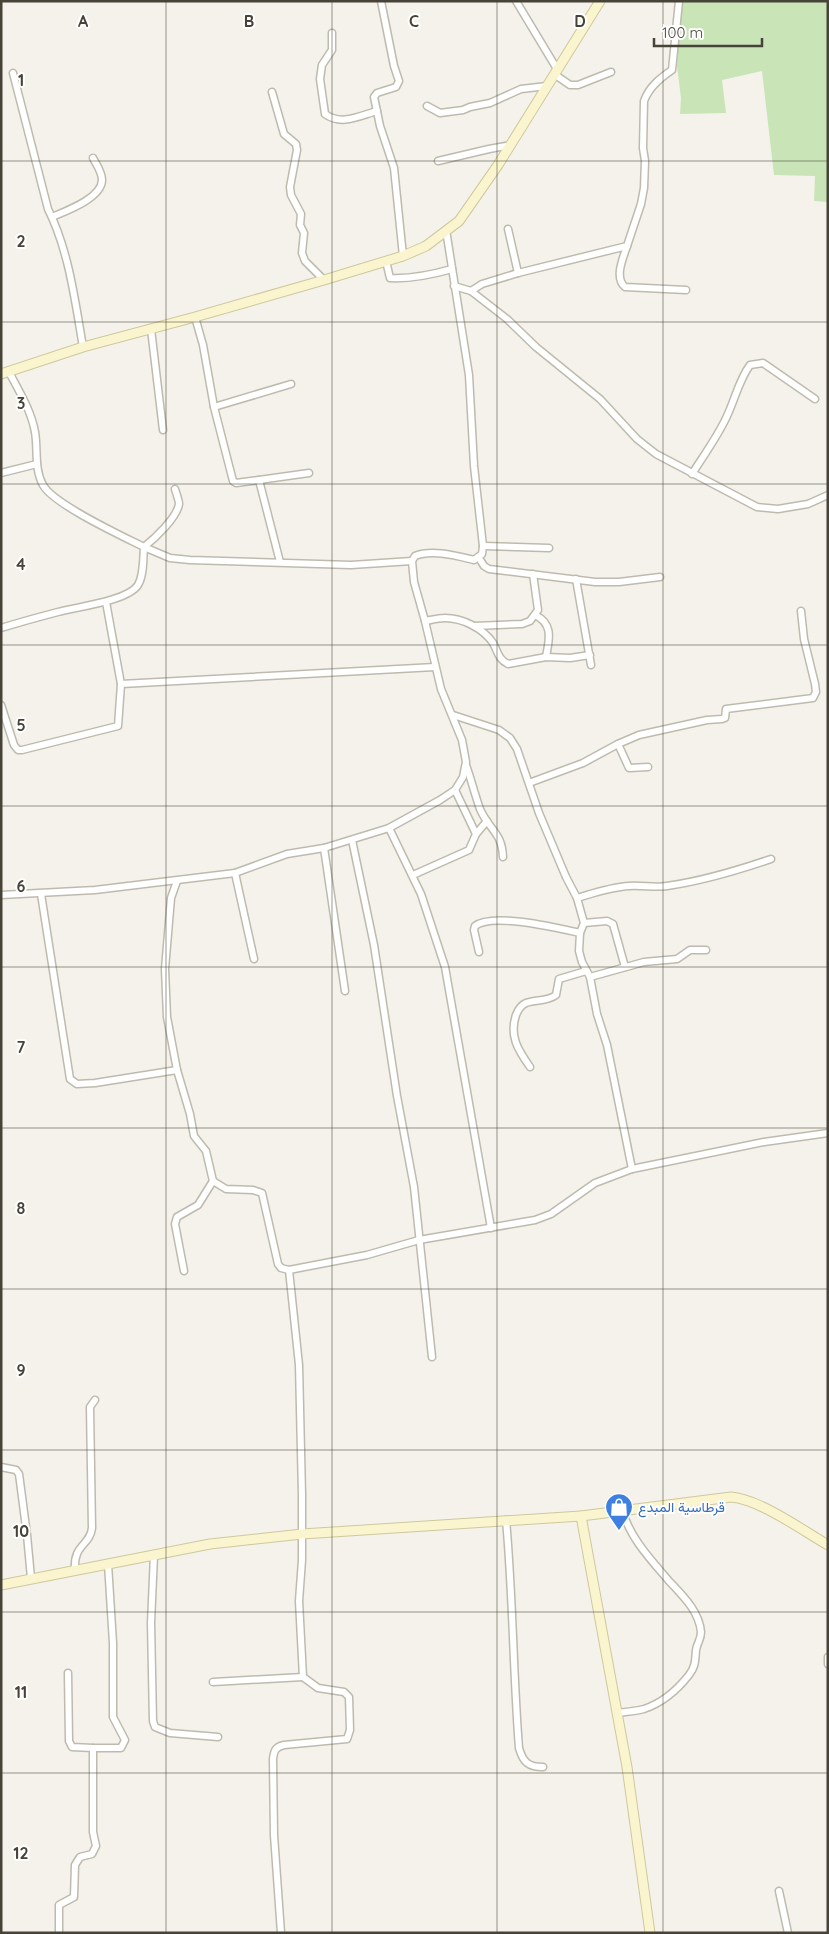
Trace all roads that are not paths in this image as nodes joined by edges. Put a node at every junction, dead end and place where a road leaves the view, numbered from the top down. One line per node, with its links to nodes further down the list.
1 (381, 1): 12 (street)
2 (516, 1): 6 (street)
3 (600, 1): 6 (street)
4 (679, 1): 19 (street)
5 (332, 33): 12 (street)
6 (556, 72): 7 (street); 9 (street)
7 (611, 72)
8 (12, 73): 16 (street)
9 (547, 86): 11 (street); 13 (street)
10 (272, 92): 24 (street)
11 (427, 106)
12 (377, 112): 20 (street)
13 (510, 146): 15 (street); 18 (street)
14 (93, 158): 16 (street)
15 (438, 161)
16 (52, 217): 30 (street)
17 (508, 229): 23 (street)
18 (446, 230): 20 (street); 22 (street)
19 (627, 246): 23 (street); 26 (street)
20 (403, 256): 21 (street)
21 (386, 261): 22 (street); 24 (street)
22 (452, 270): 25 (street)
23 (518, 273): 27 (street)
24 (324, 280): 28 (street)
25 (454, 286): 27 (street); 43 (street)
26 (686, 290)
27 (470, 291): 39 (street)
28 (195, 317): 29 (street); 34 (street)
29 (151, 329): 30 (street); 35 (street)
30 (83, 347): 31 (street)
31 (5, 373): 36 (street)
32 (291, 384): 34 (street)
33 (815, 399): 39 (street)
34 (214, 407): 40 (street)
35 (163, 430)
36 (37, 464): 37 (street); 44 (street)
37 (1, 473)
38 (309, 473): 40 (street)
39 (692, 474): 42 (street)
40 (259, 480): 48 (street)
41 (175, 488): 44 (street)
42 (828, 495)
43 (484, 546): 45 (street); 46 (street)
44 (144, 547): 48 (street); 52 (street)
45 (549, 548)
46 (479, 558): 47 (street); 49 (street)
47 (412, 561): 48 (street); 55 (street)
48 (280, 562)
49 (533, 574): 51 (street); 54 (street)
50 (660, 577): 51 (street)
51 (576, 579): 58 (street)
52 (106, 602): 57 (street); 62 (street)
53 (801, 611): 65 (street)
54 (534, 615): 56 (street); 59 (street)
55 (425, 621): 56 (street); 61 (street)
56 (473, 626): 59 (street)
57 (1, 628)
58 (590, 655): 59 (street); 60 (street)
59 (546, 657)
60 (592, 665)
61 (435, 667): 62 (street); 64 (street)
62 (121, 684): 63 (street)
63 (1, 705)
64 (453, 715): 66 (street); 68 (street)
65 (618, 744): 67 (street); 68 (street)
66 (466, 762): 69 (street); 70 (street)
67 (648, 767)
68 (529, 783): 82 (street)
69 (455, 790): 71 (street); 72 (street)
70 (486, 821): 72 (street); 75 (street)
71 (389, 828): 73 (street); 78 (street)
72 (476, 834): 78 (street)
73 (352, 840): 74 (street); 97 (street)
74 (324, 848): 77 (street); 90 (street)
75 (503, 857)
76 (771, 859): 82 (street)
77 (235, 873): 79 (street); 87 (street)
78 (413, 875): 96 (street)
79 (177, 881): 80 (street); 92 (street)
80 (41, 894): 81 (street); 92 (street)
81 (1, 895)
82 (577, 898): 83 (street)
83 (584, 923): 84 (street); 88 (street)
84 (580, 933): 86 (street); 89 (street)
85 (706, 950): 88 (street)
86 (479, 952)
87 (254, 959)
88 (625, 967): 89 (street)
89 (588, 974): 91 (street); 94 (street)
90 (345, 991)
91 (530, 1067)
92 (177, 1070): 95 (street)
93 (828, 1133): 94 (street)
94 (632, 1169): 96 (street)
95 (213, 1181): 98 (street); 99 (street)
96 (492, 1228): 97 (street)
97 (419, 1240): 99 (street); 100 (street)
98 (184, 1270)
99 (289, 1270): 106 (street)
100 (432, 1357)
101 (95, 1400): 110 (street)
102 (1, 1467): 111 (street)
103 (623, 1512): 104 (street); 107 (street); 118 (street)
104 (581, 1516): 105 (street); 118 (street)
105 (506, 1520): 106 (street); 121 (street)
106 (302, 1534): 108 (street); 116 (street)
107 (828, 1545)
108 (154, 1554): 109 (street); 119 (street)
109 (108, 1564): 110 (street); 120 (street)
110 (75, 1570): 111 (street)
111 (31, 1578): 112 (street)
112 (1, 1585)
113 (828, 1657): 114 (street)
114 (828, 1664)
115 (68, 1673): 120 (street)
116 (304, 1677): 117 (street); 124 (street)
117 (213, 1682)
118 (617, 1713): 125 (street)
119 (218, 1737)
120 (93, 1748): 123 (street)
121 (543, 1767)
122 (779, 1891): 126 (street)
123 (59, 1933)
124 (281, 1933)
125 (650, 1933)
126 (788, 1933)

